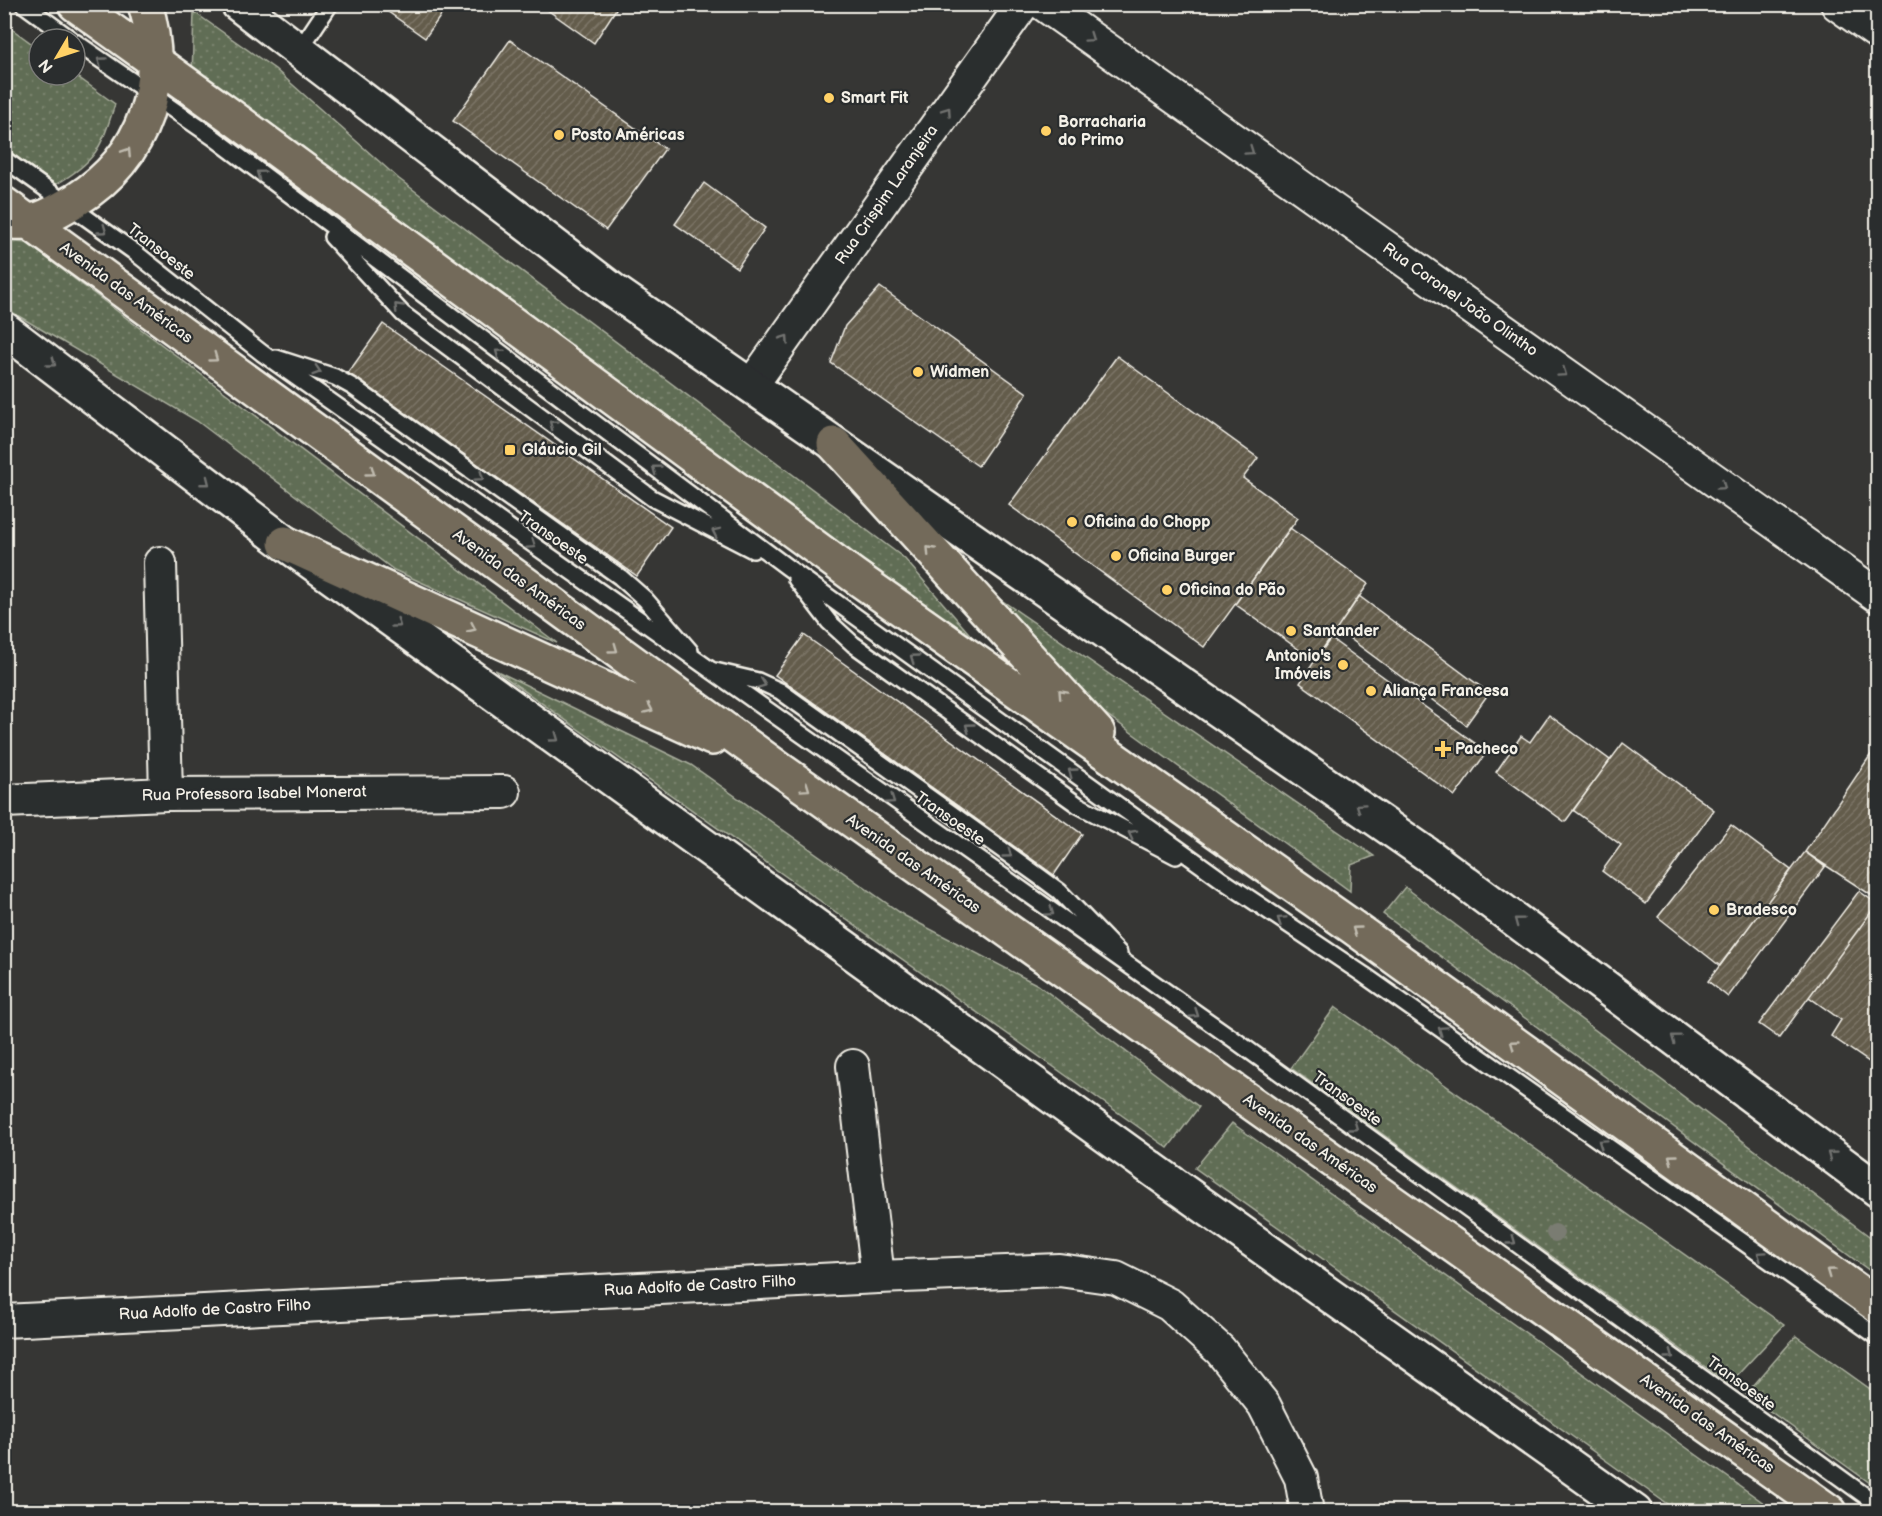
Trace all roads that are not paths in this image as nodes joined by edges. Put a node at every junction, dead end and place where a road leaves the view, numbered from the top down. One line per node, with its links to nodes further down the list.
1 (23, 4): 9 (lane)
2 (75, 4): 13 (highway)
3 (145, 4): 13 (highway)
4 (330, 4): 11 (lane)
5 (1023, 4): 22 (street, Rua Crispim Laranjeira, one-way to 5)
6 (1043, 4): 27 (street, Rua Coronel João Olintho, one-way to 27)
7 (1837, 4): 10 (street)
8 (252, 9): 11 (main road)
9 (55, 27)
10 (1878, 33)
11 (300, 49): 22 (main road)
12 (87, 50): 14 (lane, one-way to 12)
13 (156, 62): 14 (highway); 30 (highway)
14 (152, 96): 17 (highway, one-way to 14); 18 (lane, one-way to 14)
15 (4, 159): 17 (lane, Transoeste)
16 (4, 204): 19 (highway, Avenida das Américas)
17 (68, 205): 19 (highway); 21 (lane, Transoeste, one-way to 21)
18 (306, 210): 26 (lane, one-way to 18); 26 (lane, one-way to 18)
19 (18, 222): 29 (highway, Avenida das Américas, one-way to 29)
20 (4, 329): 24 (main road, one-way to 24)
21 (262, 353): 28 (lane, Transoeste, one-way to 28); 28 (lane, one-way to 28)
22 (751, 386): 23 (main road)
23 (834, 444): 30 (highway, one-way to 23); 37 (main road, one-way to 23)
24 (285, 543): 29 (highway, one-way to 29); 44 (main road, one-way to 44)
25 (160, 563): 32 (street)
26 (787, 567): 34 (lane, one-way to 26); 34 (lane, one-way to 26)
27 (1878, 596)
28 (706, 669): 35 (lane, Transoeste, one-way to 35); 35 (lane, one-way to 35)
29 (778, 768): 45 (highway, Avenida das Américas, one-way to 45)
30 (1144, 783): 39 (highway, one-way to 30)
31 (504, 792): 32 (street, Rua Professora Isabel Monerat)
32 (166, 794): 33 (street, Rua Professora Isabel Monerat)
33 (4, 801)
34 (1222, 880): 41 (lane, one-way to 34)
35 (1147, 981): 42 (lane, Transoeste, one-way to 42)
36 (853, 1066): 38 (street)
37 (1878, 1190)
38 (878, 1277): 40 (street, Rua Adolfo de Castro Filho); 43 (street, Rua Adolfo de Castro Filho)
39 (1878, 1306)
40 (4, 1321)
41 (1878, 1337)
42 (1878, 1505)
43 (1307, 1512)
44 (1635, 1512)
45 (1830, 1512)

